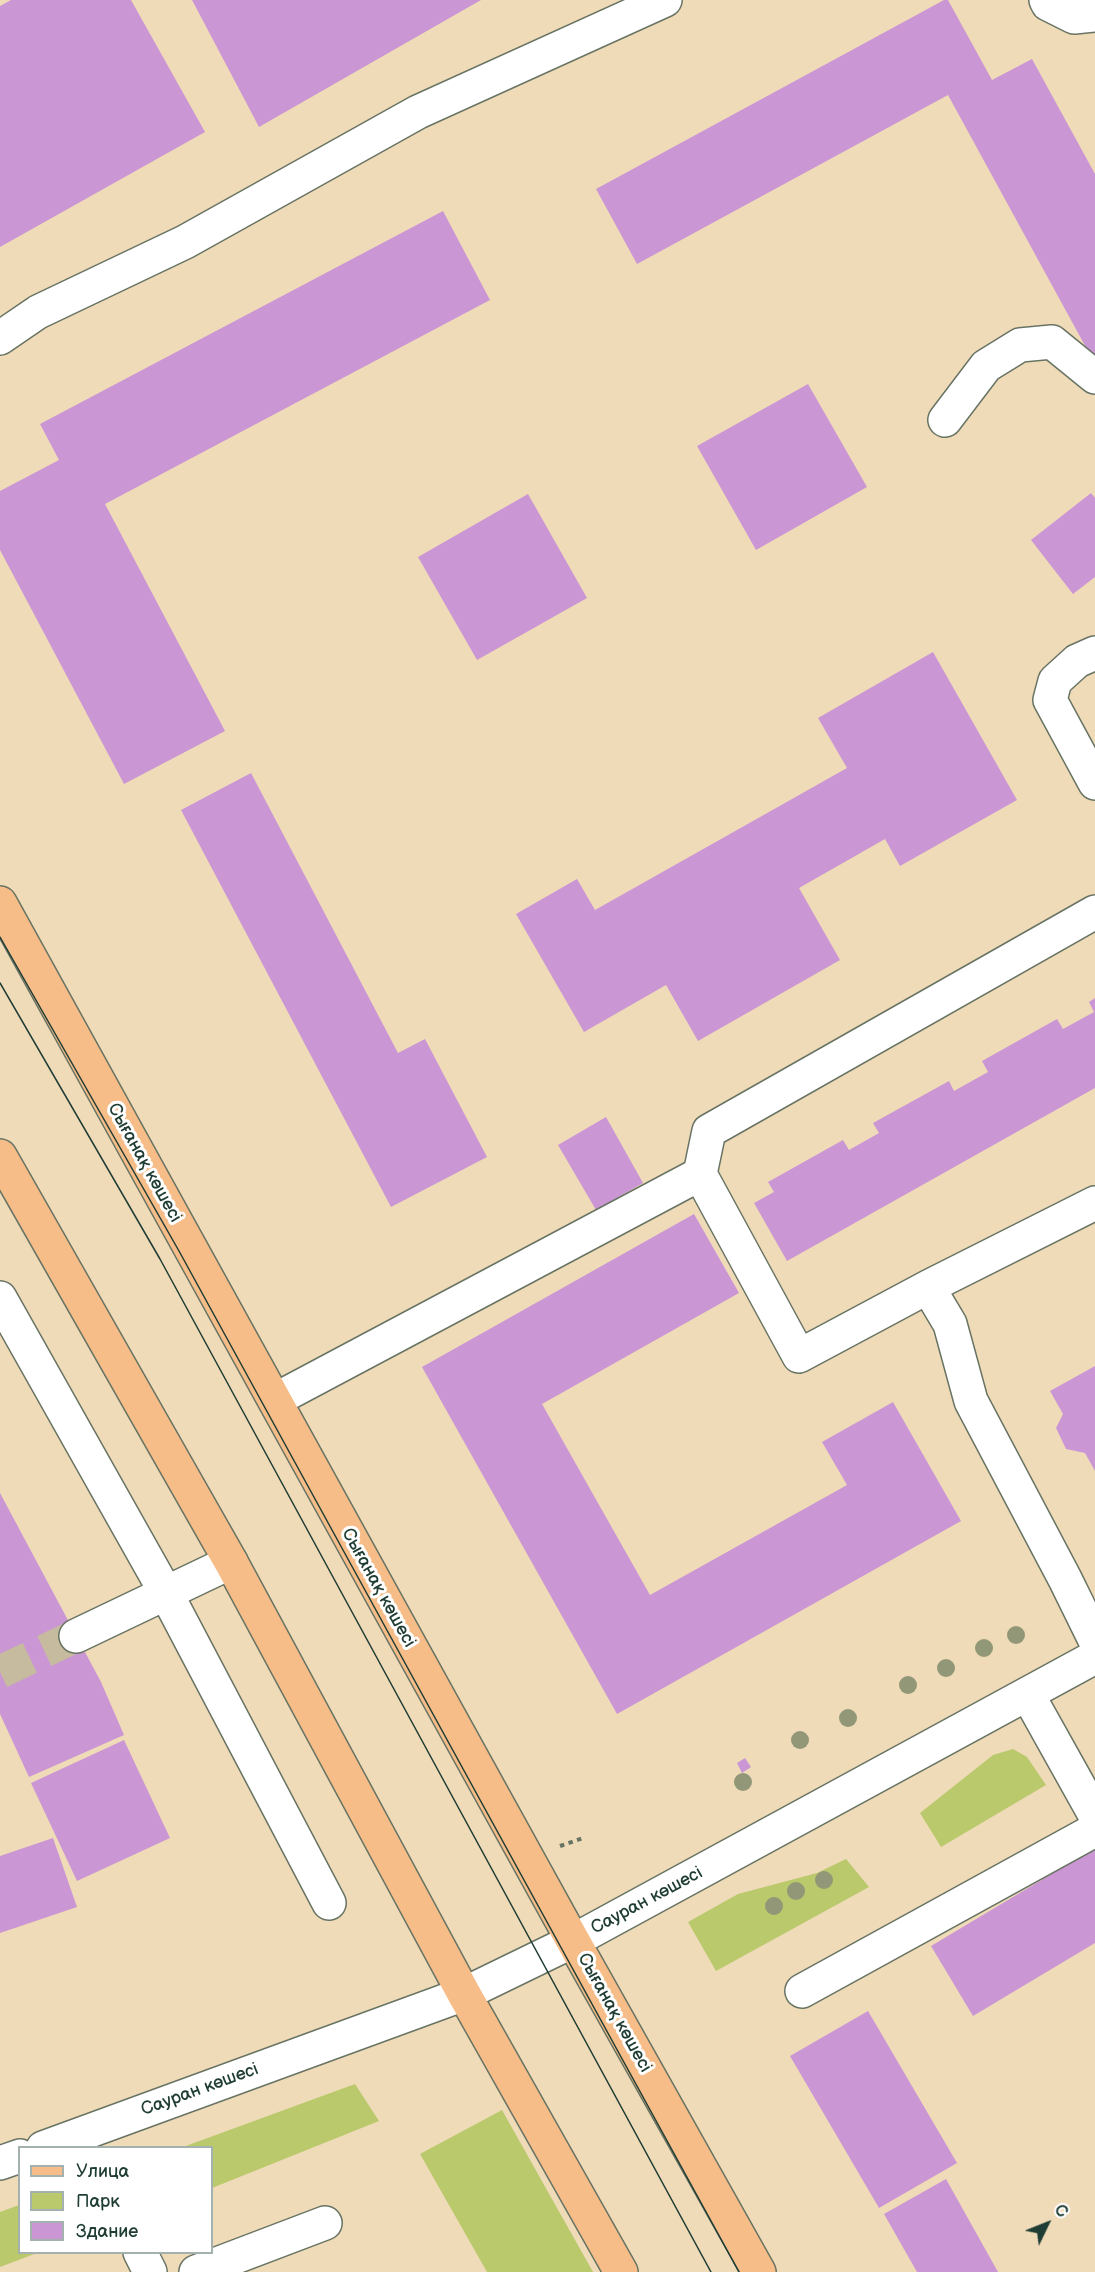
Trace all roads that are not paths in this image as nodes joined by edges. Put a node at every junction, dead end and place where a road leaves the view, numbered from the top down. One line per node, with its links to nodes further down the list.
1 (665, 0): 4 (street)
2 (1046, 0): 3 (street)
3 (1095, 15)
4 (0, 338)
5 (1095, 377): 6 (street)
6 (945, 420)
7 (1095, 653): 8 (street)
8 (1095, 783)
9 (0, 903): 16 (main road, Сығанақ көшесі)
10 (1095, 912): 12 (street)
11 (0, 1156): 17 (main road)
12 (700, 1174): 14 (street); 16 (street)
13 (1095, 1203): 14 (street)
14 (928, 1287): 20 (street)
15 (0, 1298): 18 (street)
16 (275, 1400): 26 (main road, Сығанақ көшесі)
17 (231, 1562): 18 (street); 28 (main road)
18 (166, 1593): 19 (street); 25 (street)
19 (76, 1636)
20 (1095, 1640)
21 (1095, 1657): 22 (street, Сауран көшесі)
22 (1028, 1695): 23 (street); 26 (street, Сауран көшесі)
23 (1095, 1815)
24 (1095, 1830): 27 (street)
25 (329, 1903)
26 (573, 1941): 28 (street, Сауран көшесі); 38 (main road, Сығанақ көшесі)
27 (802, 1991)
28 (464, 1994): 29 (street, Сауран көшесі); 37 (main road)
29 (91, 2139): 30 (street, Сауран көшесі)
30 (54, 2146)
31 (18, 2157): 32 (street)
32 (0, 2163)
33 (325, 2223): 36 (street)
34 (141, 2254): 35 (street)
35 (150, 2272)
36 (196, 2272)
37 (621, 2272)
38 (759, 2272)

